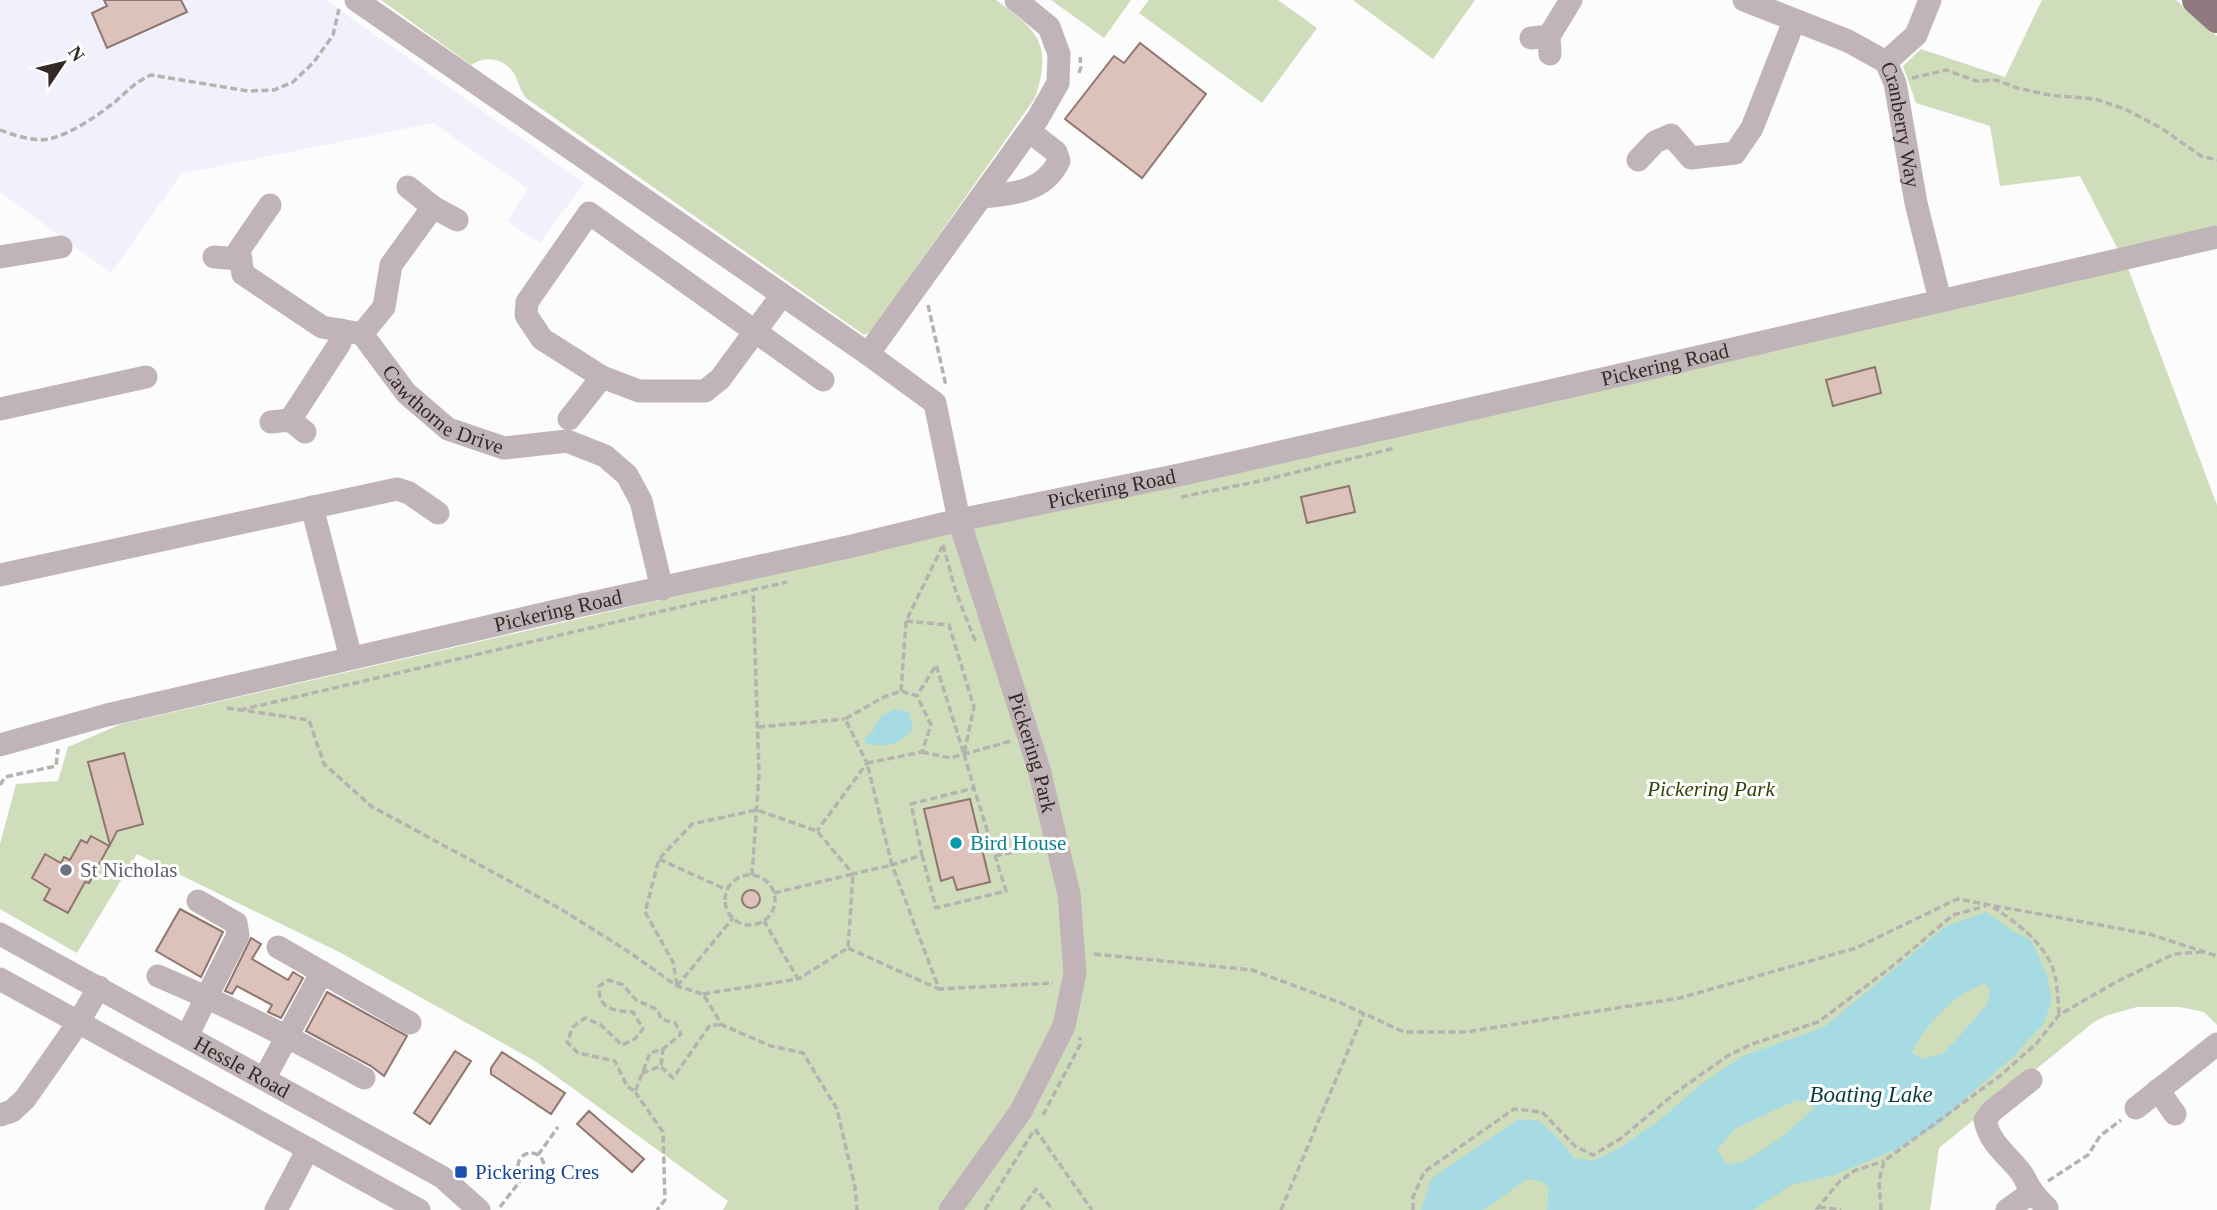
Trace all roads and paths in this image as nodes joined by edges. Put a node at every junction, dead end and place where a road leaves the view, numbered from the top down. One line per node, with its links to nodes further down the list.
1 (339, 0): 12 (path)
2 (356, 0): 26 (street, Pickering Park)
3 (1016, 0): 13 (street)
4 (1571, 0): 10 (street)
5 (1930, 0): 11 (street)
6 (2196, 0): 8 (main road)
7 (1758, 2): 9 (street, Cranberry Way)
8 (2217, 19)
9 (1794, 21): 11 (street, Cranberry Way); 14 (street)
10 (1543, 43)
11 (1890, 73): 15 (path); 27 (street, Cranberry Way)
12 (0, 130)
13 (1029, 131): 17 (street); 17 (street)
14 (1638, 160)
15 (2217, 160)
16 (408, 187): 19 (street)
17 (982, 197): 30 (street)
18 (270, 205): 25 (street)
19 (433, 207): 20 (street); 28 (street)
20 (457, 220)
21 (2217, 237): 27 (street, Pickering Road)
22 (61, 247): 23 (street)
23 (0, 257)
24 (214, 257): 25 (street)
25 (241, 259): 28 (street)
26 (782, 295): 29 (street); 30 (street, Pickering Park)
27 (1940, 300): 39 (street, Pickering Road)
28 (352, 332): 36 (street); 44 (street, Cawthorne Drive)
29 (755, 332): 32 (street); 32 (street); 33 (street)
30 (868, 355): 39 (street, Pickering Park)
31 (146, 377): 34 (street)
32 (602, 377): 35 (street)
33 (823, 380)
34 (0, 409)
35 (569, 419)
36 (289, 425)
37 (312, 507): 38 (street); 42 (street); 48 (street)
38 (438, 513)
39 (959, 520): 44 (street, Pickering Road); 79 (street, Pickering Park)
40 (943, 545): 41 (path); 46 (path); 47 (path)
41 (929, 548)
42 (0, 575)
43 (793, 581): 45 (path)
44 (662, 589): 48 (street, Pickering Road)
45 (753, 590): 52 (path); 54 (path)
46 (906, 621): 49 (path); 58 (path)
47 (980, 652)
48 (351, 658): 56 (street, Pickering Road)
49 (901, 691): 50 (path); 53 (path)
50 (917, 696): 57 (path); 58 (path)
51 (216, 706): 52 (path)
52 (240, 710): 87 (path)
53 (845, 719): 54 (path); 59 (path)
54 (758, 727): 61 (path)
55 (1009, 731): 58 (path)
56 (2, 749)
57 (922, 752): 58 (path); 59 (path)
58 (964, 754): 60 (path)
59 (867, 763): 62 (path); 67 (path)
60 (974, 788): 64 (path); 65 (path)
61 (757, 810): 62 (path); 66 (path); 69 (path)
62 (817, 831): 68 (path)
63 (1044, 846): 65 (path)
64 (922, 855): 65 (path); 67 (path)
65 (995, 856)
66 (659, 859): 70 (path); 87 (path)
67 (892, 865): 68 (path); 89 (path)
68 (853, 874): 71 (path); 78 (path)
69 (752, 875): 70 (path); 71 (path)
70 (727, 890): 74 (path)
71 (774, 893): 75 (path)
72 (198, 901): 91 (street)
73 (1989, 905): 80 (path); 92 (path); 93 (path); 130 (path)
74 (733, 918): 75 (path); 87 (path)
75 (764, 921): 86 (path)
76 (0, 934): 88 (street, Hessle Road)
77 (278, 947): 82 (street)
78 (848, 948): 86 (path); 89 (path)
79 (1074, 952): 92 (path); 110 (street, Pickering Park)
80 (2206, 952): 81 (path); 93 (path)
81 (2217, 956)
82 (322, 972): 95 (street); 98 (street)
83 (1055, 975): 89 (path)
84 (158, 976): 91 (street)
85 (0, 979): 94 (street, Hessle Road)
86 (798, 979): 90 (path)
87 (677, 986): 90 (path)
88 (99, 987): 94 (street); 97 (street, Hessle Road)
89 (939, 989)
90 (703, 995): 96 (path)
91 (207, 997): 97 (street); 98 (street)
92 (1364, 1013): 129 (path)
93 (2059, 1015): 116 (path)
94 (78, 1023): 112 (street); 114 (street, Hessle Road)
95 (410, 1023)
96 (722, 1025): 101 (path); 124 (path)
97 (187, 1036): 104 (street, Hessle Road)
98 (288, 1036): 103 (street); 104 (street)
99 (2217, 1044): 106 (street)
100 (663, 1049): 101 (path); 102 (path); 107 (path)
101 (661, 1066): 102 (path)
102 (642, 1073): 107 (path)
103 (364, 1078)
104 (264, 1079): 108 (street, Hessle Road)
105 (2031, 1080): 118 (street)
106 (2158, 1090): 109 (street); 111 (street)
107 (635, 1092): 123 (path)
108 (316, 1107): 114 (street); 120 (street, Hessle Road)
109 (2136, 1108): 118 (path)
110 (1021, 1111): 125 (street, Pickering Park); 128 (path)
111 (2175, 1114)
112 (0, 1115)
113 (558, 1126): 115 (path)
114 (303, 1146): 121 (street); 122 (street, Hessle Road)
115 (538, 1155): 117 (path); 117 (path)
116 (1884, 1161): 119 (path); 132 (path)
117 (524, 1176): 120 (path)
118 (2033, 1191): 133 (street)
119 (1818, 1208): 131 (path)
120 (490, 1209)
121 (276, 1210)
122 (419, 1210)
123 (657, 1210)
124 (857, 1210)
125 (950, 1210)
126 (1021, 1210): 127 (path)
127 (1053, 1210)
128 (1092, 1210)
129 (1281, 1210)
130 (1413, 1210)
131 (1841, 1210)
132 (1881, 1210)
133 (2007, 1210)

